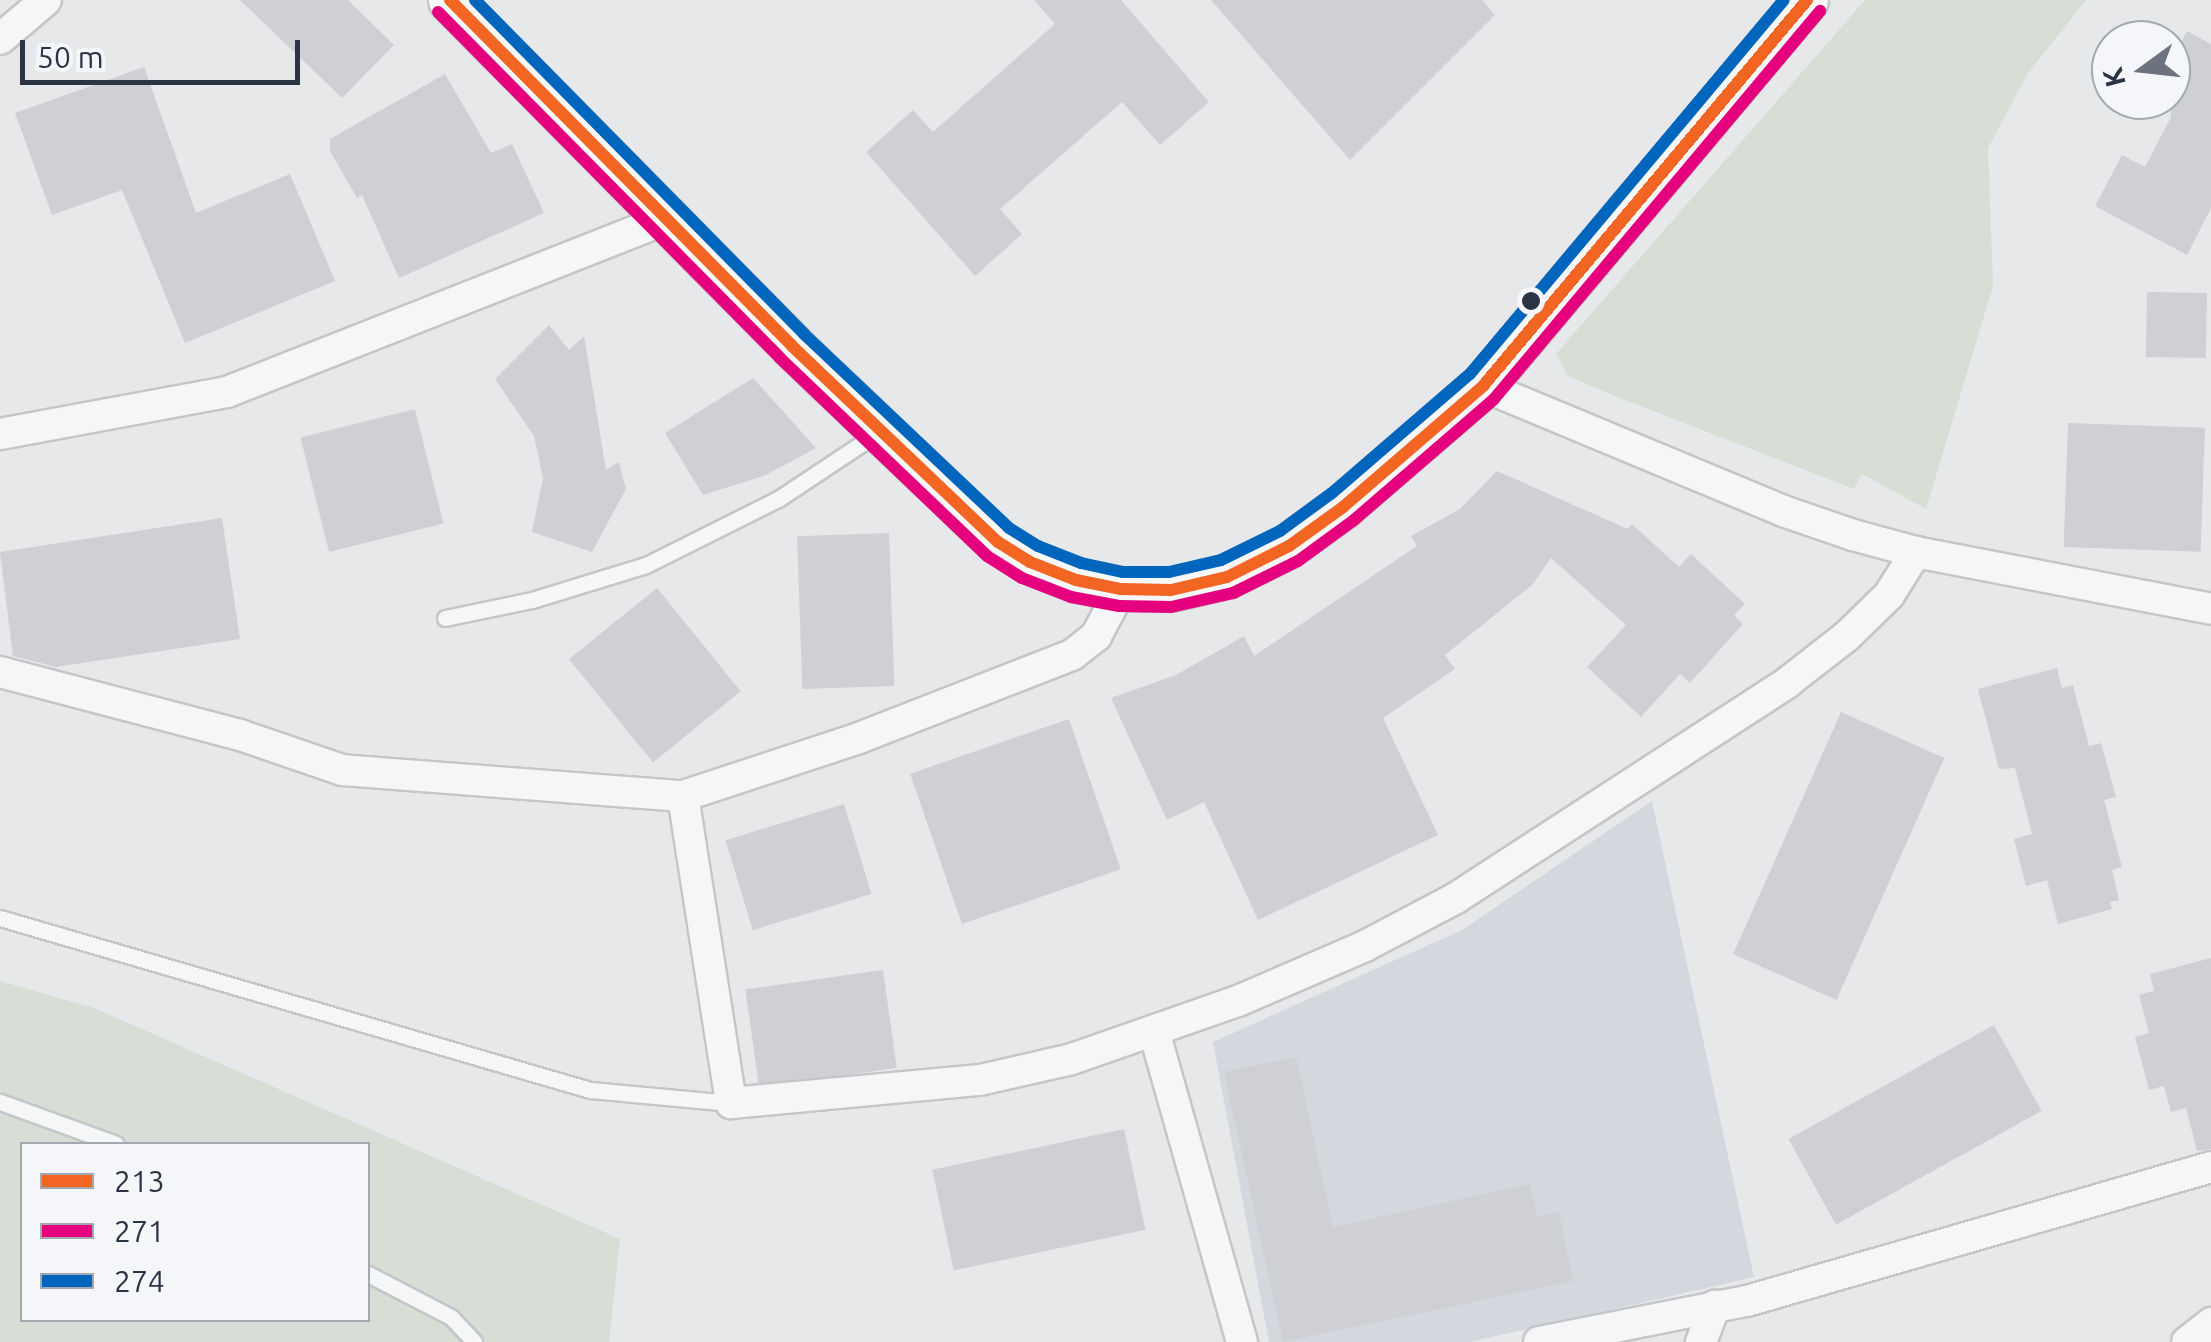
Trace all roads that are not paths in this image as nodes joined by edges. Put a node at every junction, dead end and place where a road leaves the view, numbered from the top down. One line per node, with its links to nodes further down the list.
1 (46, 0): 4 (street)
2 (450, 0): 5 (main road)
3 (1806, 0): 6 (main road)
4 (0, 40)
5 (666, 219): 7 (main road); 8 (street)
6 (1483, 386): 9 (street); 10 (main road)
7 (882, 430): 10 (main road); 12 (lane)
8 (0, 434)
9 (1916, 552): 11 (street); 16 (street)
10 (1121, 589): 14 (street)
11 (2211, 609)
12 (445, 618)
13 (0, 672): 14 (street)
14 (683, 796): 18 (street)
15 (0, 918): 18 (lane)
16 (1154, 1031): 18 (street); 25 (street)
17 (0, 1102): 19 (lane)
18 (731, 1103)
19 (110, 1142)
20 (2211, 1167): 22 (street)
21 (370, 1275): 24 (lane)
22 (1714, 1306): 26 (street); 27 (street)
23 (2211, 1323): 28 (street)
24 (474, 1342)
25 (1242, 1342)
26 (1540, 1342)
27 (1701, 1342)
28 (2187, 1342)

